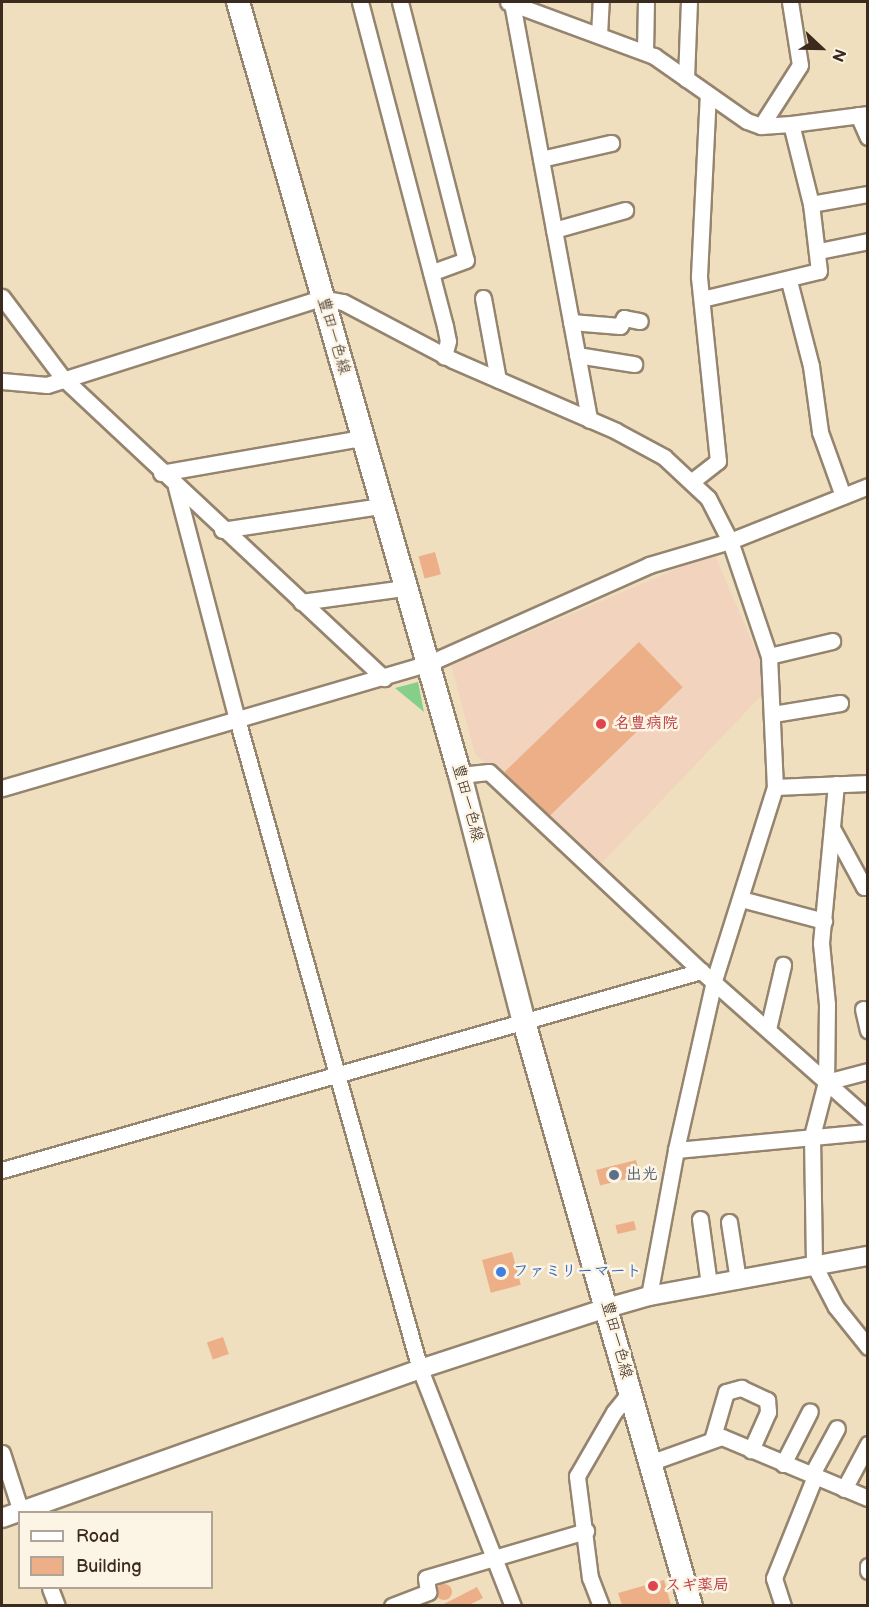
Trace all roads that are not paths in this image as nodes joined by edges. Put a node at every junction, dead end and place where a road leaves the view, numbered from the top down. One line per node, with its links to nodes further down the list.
1 (238, 2): 28 (main road, 豊田一色線)
2 (360, 2): 25 (street)
3 (400, 2): 25 (street)
4 (510, 2): 9 (street); 18 (street)
5 (601, 2): 9 (street)
6 (646, 2): 10 (street)
7 (689, 2): 11 (street)
8 (790, 2): 15 (street)
9 (599, 35): 10 (street)
10 (645, 52): 11 (street)
11 (686, 79): 12 (street)
12 (708, 95): 15 (street); 30 (street)
13 (863, 114): 14 (street); 16 (street)
14 (792, 124): 15 (street); 20 (street)
15 (761, 126)
16 (867, 137)
17 (611, 143): 18 (street)
18 (541, 159): 22 (street)
19 (867, 194): 20 (street)
20 (811, 204): 24 (street)
21 (625, 210): 22 (street)
22 (554, 230): 32 (street)
23 (867, 241): 24 (street)
24 (819, 251): 26 (street)
25 (431, 273): 34 (street)
26 (789, 281): 30 (street); 45 (street)
27 (2, 297): 36 (street)
28 (322, 298): 34 (street); 36 (street); 40 (main road, 豊田一色線)
29 (483, 298): 37 (street)
30 (702, 299): 42 (street)
31 (640, 321): 32 (street)
32 (571, 322): 33 (street)
33 (577, 355): 35 (street); 39 (street)
34 (444, 356): 37 (street)
35 (634, 364)
36 (62, 377): 38 (street); 41 (street)
37 (498, 380): 39 (street)
38 (2, 381)
39 (590, 420): 42 (street)
40 (362, 438): 41 (street); 46 (main road, 豊田一色線)
41 (161, 473): 44 (street)
42 (691, 483): 48 (street)
43 (867, 486): 45 (street)
44 (176, 487): 47 (street); 57 (street)
45 (843, 496): 48 (street)
46 (381, 506): 47 (street); 49 (main road, 豊田一色線)
47 (222, 530): 50 (street)
48 (730, 542): 52 (street); 53 (street)
49 (405, 588): 50 (street); 53 (main road, 豊田一色線)
50 (301, 602): 54 (street)
51 (832, 641): 52 (street)
52 (769, 656): 56 (street)
53 (427, 664): 54 (street); 58 (main road, 豊田一色線)
54 (384, 678): 57 (street)
55 (840, 703): 56 (street)
56 (773, 714): 61 (street)
57 (237, 719): 62 (street); 75 (street)
58 (460, 775): 68 (street); 71 (main road, 豊田一色線)
59 (867, 783): 60 (street)
60 (836, 784): 61 (street); 63 (street)
61 (774, 787): 65 (street)
62 (2, 788)
63 (832, 828): 64 (street); 66 (street)
64 (867, 887)
65 (741, 899): 66 (street); 69 (street)
66 (824, 921): 76 (street)
67 (783, 965): 72 (street)
68 (701, 971): 69 (street); 71 (street)
69 (714, 981): 72 (street); 80 (street)
70 (863, 1009): 73 (street)
71 (524, 1022): 75 (street); 89 (main road, 豊田一色線)
72 (768, 1029): 76 (street)
73 (867, 1030)
74 (867, 1071): 76 (street)
75 (338, 1076): 81 (street); 91 (street)
76 (826, 1082): 77 (street); 79 (street)
77 (867, 1119)
78 (867, 1132): 79 (street)
79 (812, 1136): 80 (street); 85 (street)
80 (676, 1150): 88 (street)
81 (2, 1170)
82 (700, 1219): 87 (street)
83 (729, 1222): 86 (street)
84 (867, 1256): 85 (street)
85 (814, 1265): 86 (street); 90 (street)
86 (738, 1280): 87 (street)
87 (709, 1285): 88 (street)
88 (649, 1296): 89 (street)
89 (607, 1308): 91 (street); 92 (main road, 豊田一色線)
90 (867, 1347)
91 (420, 1369): 105 (street); 109 (street)
92 (630, 1392): 99 (main road, 豊田一色線); 108 (street)
93 (810, 1411): 100 (street)
94 (837, 1428): 101 (street)
95 (712, 1440): 97 (street); 97 (street); 99 (street)
96 (867, 1444): 102 (street)
97 (751, 1450): 100 (street)
98 (2, 1453): 104 (street)
99 (652, 1462): 117 (main road, 豊田一色線)
100 (783, 1464): 101 (street)
101 (813, 1475): 102 (street); 118 (street)
102 (844, 1489): 103 (street)
103 (867, 1498)
104 (20, 1511)
105 (23, 1511)
106 (18, 1513): 107 (street)
107 (2, 1518)
108 (586, 1531): 109 (street); 116 (street)
109 (495, 1557): 114 (street); 115 (street)
110 (867, 1566): 111 (street)
111 (867, 1571)
112 (51, 1589): 113 (street)
113 (57, 1605)
114 (392, 1605)
115 (513, 1605)
116 (601, 1605)
117 (691, 1605)
118 (783, 1605)

